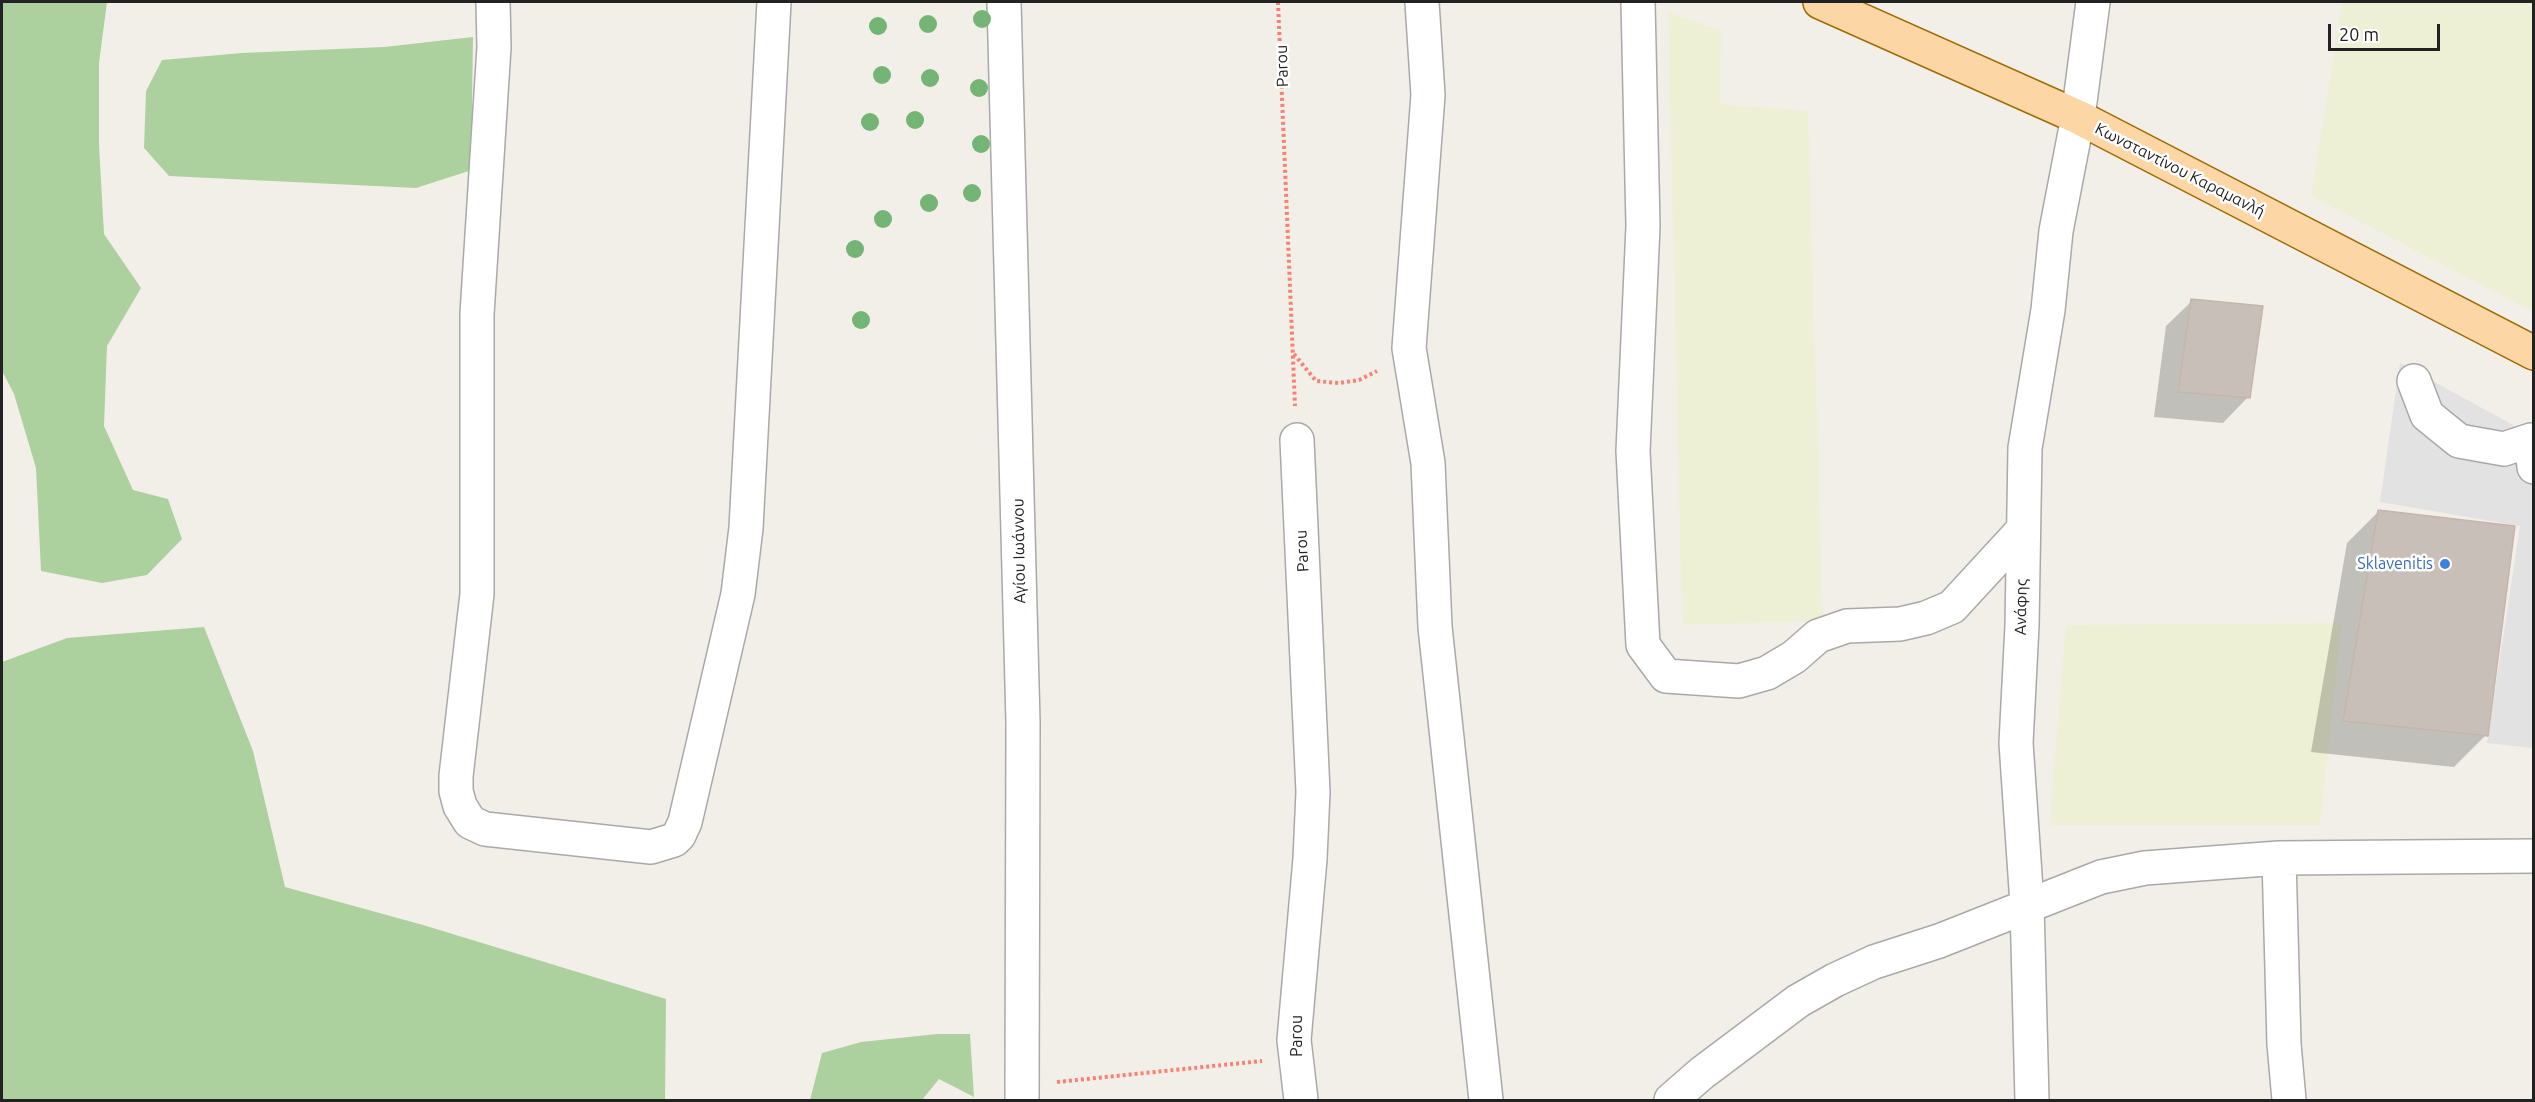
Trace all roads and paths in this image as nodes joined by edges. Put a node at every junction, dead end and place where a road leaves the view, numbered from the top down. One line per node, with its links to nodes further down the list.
1 (493, 2): 2 (street)
2 (774, 2)
3 (1004, 2): 21 (street, Αγίου Ιωάννου)
4 (1278, 2): 12 (path, Parou)
5 (1422, 2): 10 (street)
6 (1638, 2): 16 (street)
7 (1820, 2): 9 (main road, Κωνσταντίνου Καραμανλή)
8 (2093, 2): 9 (street, Ανάφης)
9 (2078, 117): 11 (main road, Κωνσταντίνου Καραμανλή); 16 (street, Ανάφης)
10 (1409, 348): 12 (path); 23 (street)
11 (2534, 353)
12 (1293, 354): 14 (path, Parou)
13 (2414, 381): 15 (street)
14 (1297, 440): 20 (street, Parou)
15 (2532, 453)
16 (2022, 531): 19 (street, Ανάφης)
17 (2534, 856): 18 (street)
18 (2279, 858): 19 (street); 26 (street)
19 (2027, 904): 24 (street); 25 (street, Ανάφης)
20 (1296, 1056): 21 (path); 22 (street, Parou)
21 (1021, 1093)
22 (1301, 1101)
23 (1486, 1101)
24 (1671, 1101)
25 (2032, 1101)
26 (2289, 1101)

